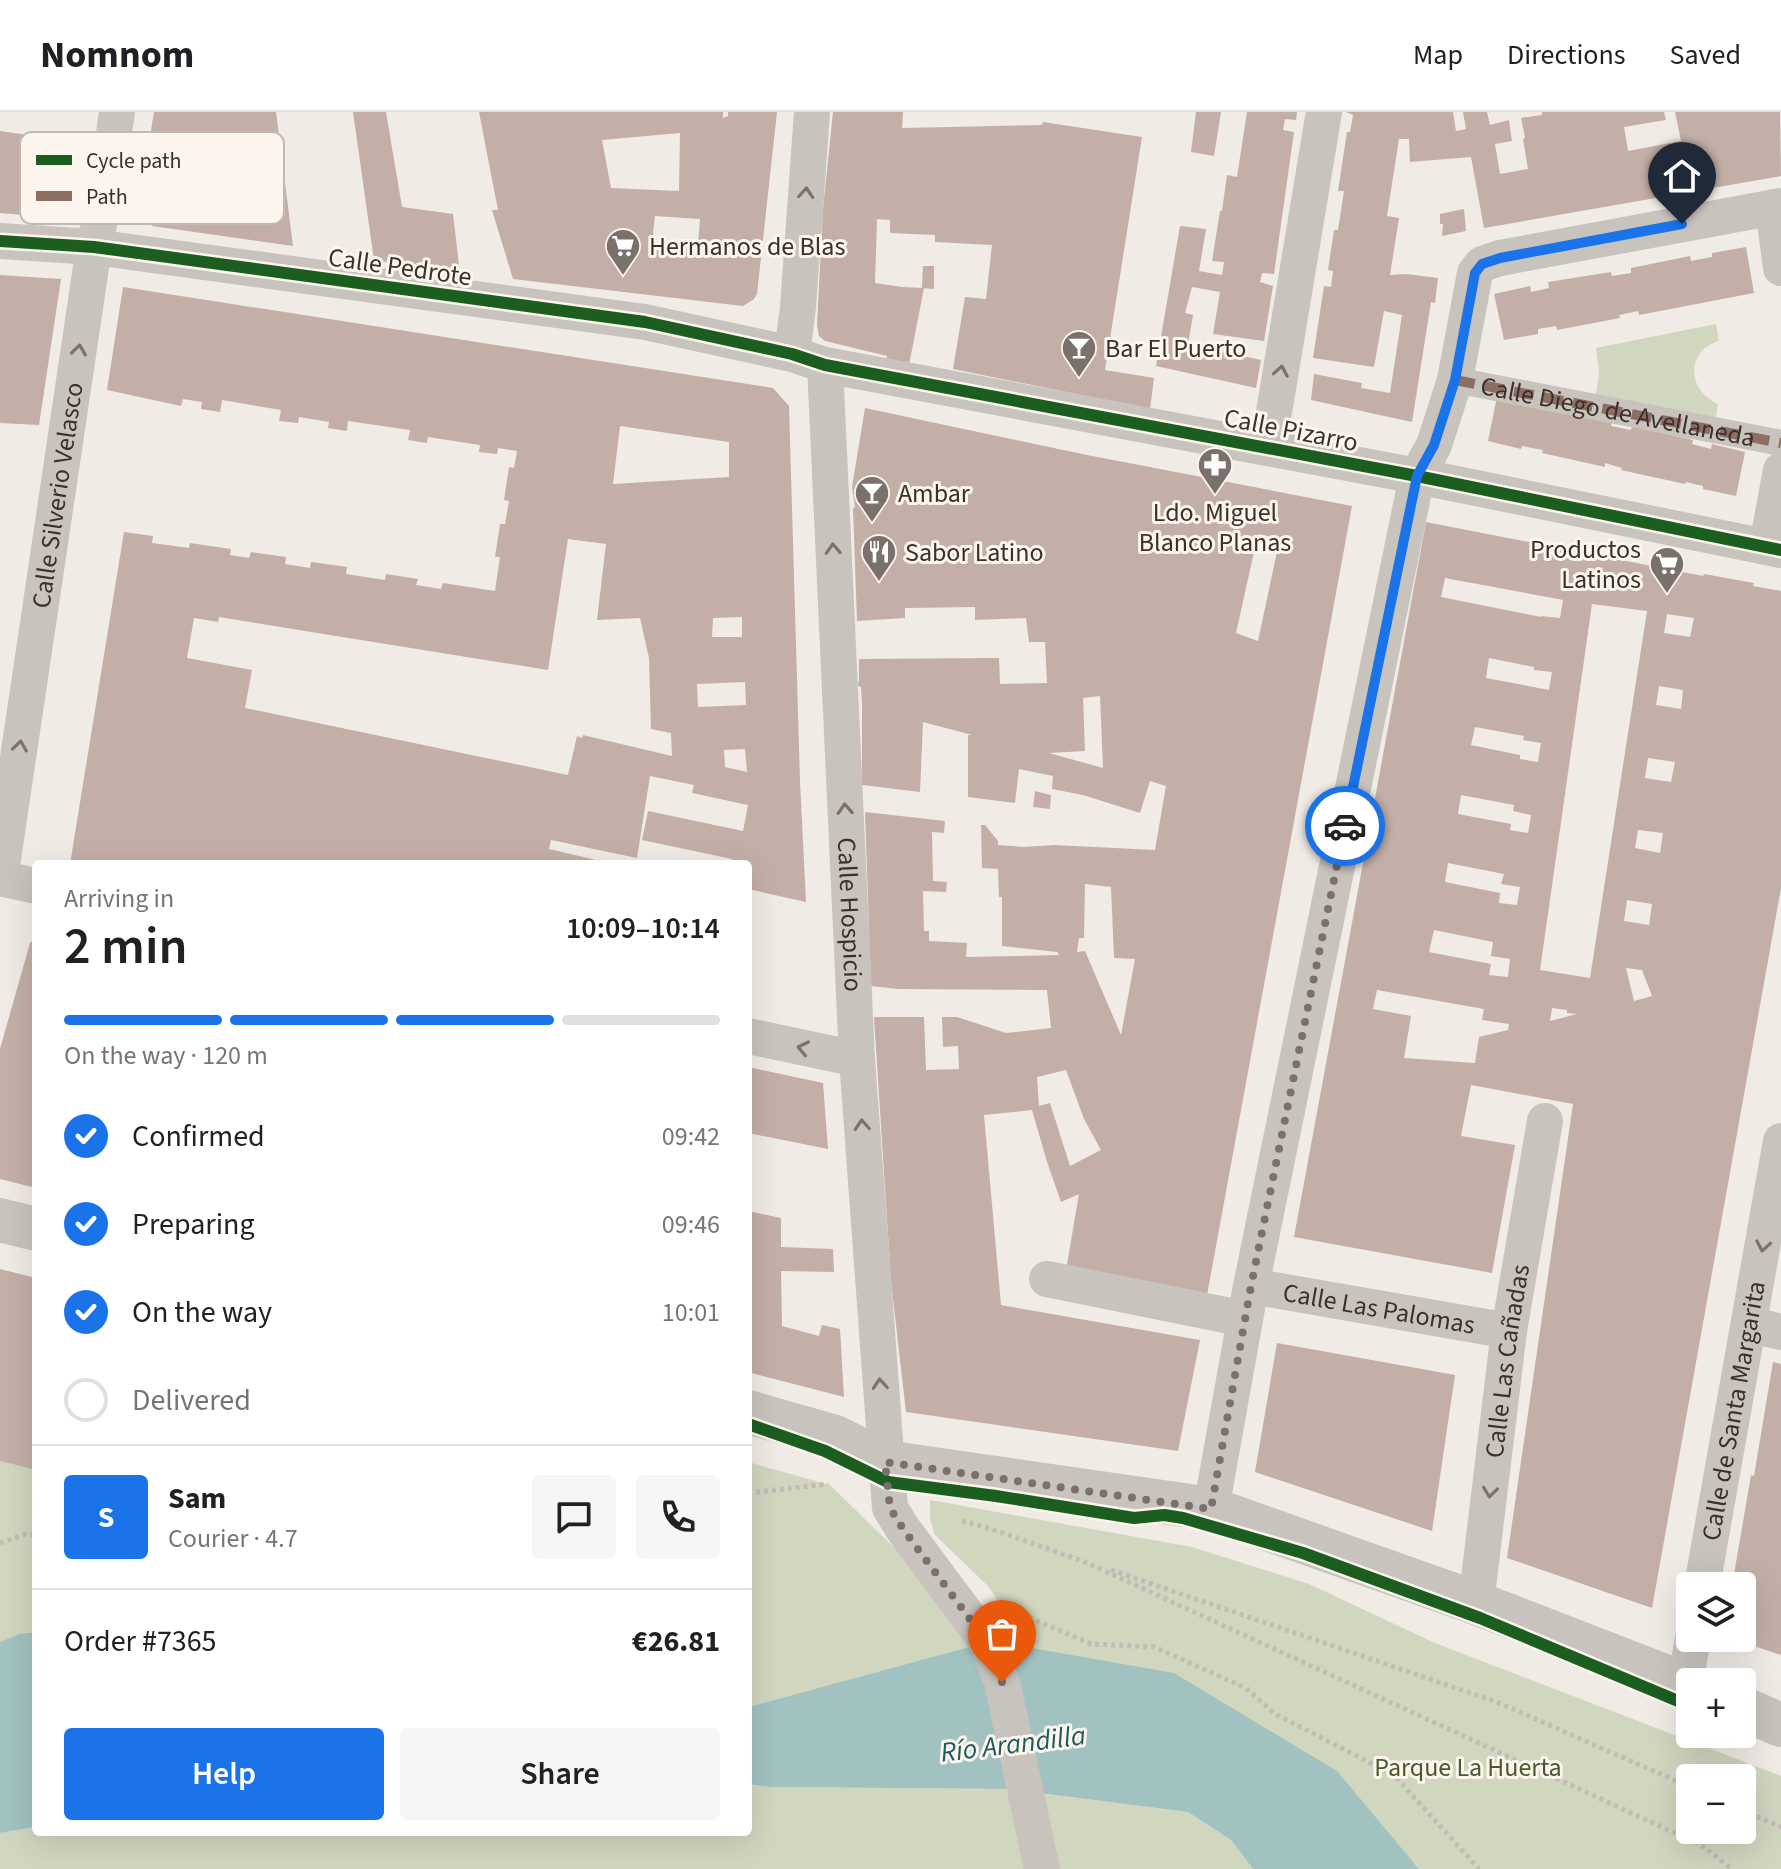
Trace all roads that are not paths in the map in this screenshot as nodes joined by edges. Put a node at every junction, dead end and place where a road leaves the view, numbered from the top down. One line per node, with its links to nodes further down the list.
1 (117, 112): 4 (street, Calle Silverio Velasco)
2 (812, 112): 10 (street, Calle Hospicio, one-way to 2)
3 (1324, 112): 13 (street, one-way to 3)
4 (114, 132)
5 (1777, 207): 9 (street); 11 (street)
6 (99, 224): 8 (street, Calle Silverio Velasco)
7 (0, 241): 8 (street, Calle Pedrote)
8 (94, 247): 10 (street, Calle Pedrote); 17 (street, Calle Silverio Velasco, one-way to 8)
9 (1781, 268)
10 (809, 360): 13 (street, Calle Pizarro); 20 (street, Calle Hospicio, one-way to 10)
11 (1455, 380): 12 (street, Calle Diego de Avellaneda); 15 (street)
12 (1781, 443)
13 (1268, 448): 15 (street, Calle Pizarro)
14 (1781, 470): 16 (street)
15 (1417, 476): 16 (street, Calle Pizarro); 26 (street)
16 (1774, 548)
17 (0, 878): 18 (street)
18 (32, 885)
19 (752, 1037): 20 (street, one-way to 19)
20 (857, 1059): 30 (street, Calle Hospicio, one-way to 20)
21 (1545, 1121): 28 (street, Calle Las Cañadas)
22 (1781, 1141): 27 (street, Calle de Santa Margarita, one-way to 27)
23 (0, 1220): 24 (street)
24 (32, 1228)
25 (1047, 1279): 26 (street, Calle Las Palomas)
26 (1248, 1303): 28 (street, Calle Las Palomas); 31 (street)
27 (1765, 1328): 32 (street, Calle de Santa Margarita)
28 (1509, 1331): 33 (street, Calle Las Cañadas, one-way to 33)
29 (752, 1413): 30 (street)
30 (885, 1474): 31 (street); 37 (street, Calle Hospicio)
31 (1211, 1509): 33 (street)
32 (1705, 1572)
33 (1476, 1603): 34 (street)
34 (1676, 1680)
35 (1756, 1714): 36 (street)
36 (1781, 1725)
37 (1041, 1867)

